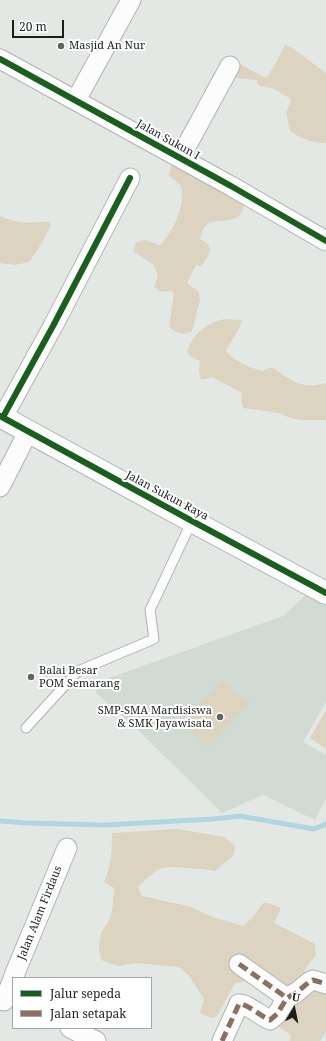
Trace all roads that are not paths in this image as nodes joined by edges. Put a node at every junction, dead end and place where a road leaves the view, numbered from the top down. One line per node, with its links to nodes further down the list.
1 (131, 0): 4 (street)
2 (0, 59): 4 (street, Jalan Sukun I)
3 (230, 66): 5 (street)
4 (76, 100): 5 (street, Jalan Sukun I)
5 (180, 158): 7 (street, Jalan Sukun I)
6 (130, 178): 8 (street)
7 (326, 241)
8 (2, 416): 9 (street, Jalan Sukun Raya)
9 (28, 432): 10 (street); 11 (street, Jalan Sukun Raya)
10 (0, 487)
11 (192, 521): 12 (street, Jalan Sukun Raya); 13 (lane)
12 (326, 593)
13 (26, 728)
14 (67, 848): 16 (street, Jalan Alam Firdaus)
15 (239, 964): 19 (street)
16 (14, 977)
17 (12, 982): 20 (street, Jalan Alam Firdaus)
18 (326, 984): 19 (street)
19 (287, 998): 23 (street)
20 (6, 1001)
21 (70, 1033): 22 (street)
22 (96, 1041)
23 (222, 1041)

